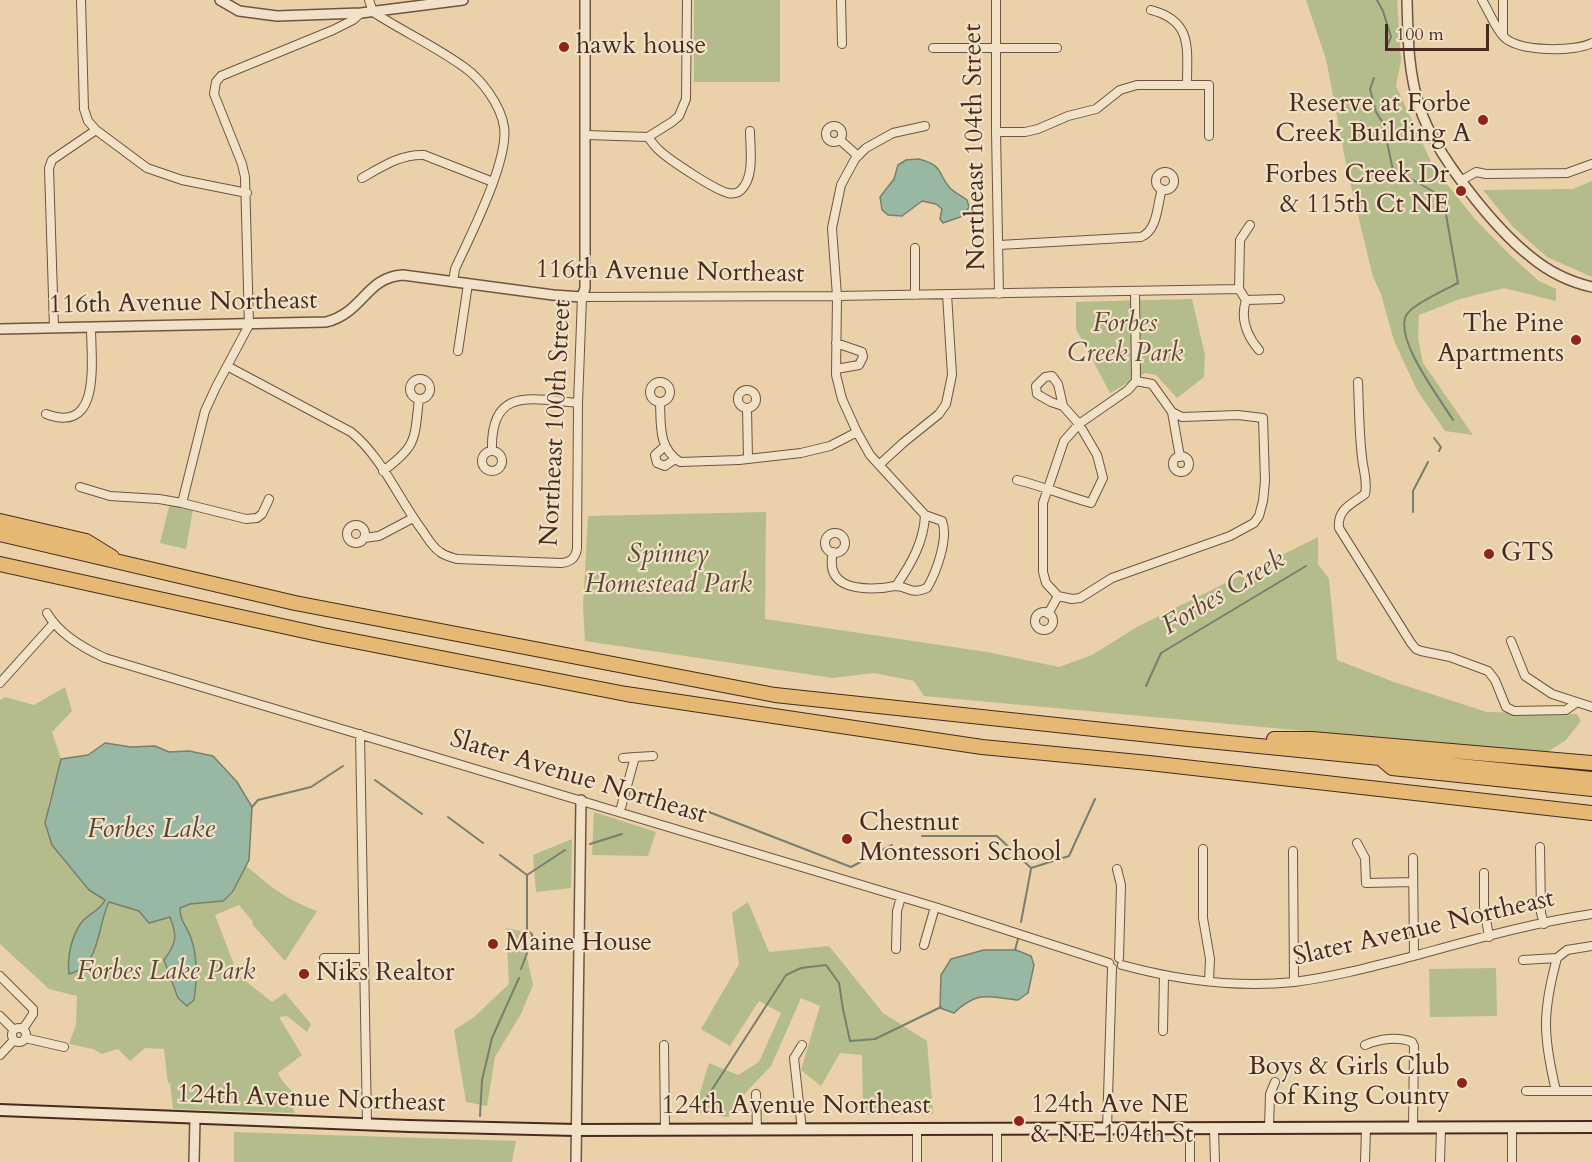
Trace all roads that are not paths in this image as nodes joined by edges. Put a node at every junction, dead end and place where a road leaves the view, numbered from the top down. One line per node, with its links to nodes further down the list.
1 (81, 0): 23 (street)
2 (220, 0): 14 (street)
3 (369, 0): 13 (street)
4 (464, 0): 13 (street)
5 (585, 0): 26 (street, Northeast 100th Street)
6 (687, 0): 28 (street)
7 (841, 0): 17 (street)
8 (996, 0): 18 (street, Northeast 104th Street)
9 (1407, 0): 33 (street)
10 (1482, 0): 15 (street)
11 (1503, 0): 15 (street)
12 (1151, 10): 21 (street)
13 (373, 12): 14 (street); 34 (street)
14 (361, 14): 36 (street)
15 (1503, 37): 16 (street)
16 (1592, 43)
17 (842, 44)
18 (996, 47): 19 (street); 20 (street); 25 (street, Northeast 104th Street)
19 (933, 48)
20 (1057, 48)
21 (1187, 85): 25 (street); 27 (street)
22 (925, 126): 30 (street)
23 (96, 130): 36 (street); 54 (street)
24 (750, 131): 28 (street)
25 (996, 132): 38 (street, Northeast 104th Street)
26 (586, 135): 28 (street); 49 (street, Northeast 100th Street)
27 (1209, 136)
28 (648, 137)
29 (840, 140): 30 (street)
30 (858, 156): 48 (street)
31 (1592, 164): 33 (street)
32 (362, 178): 34 (street)
33 (1462, 180): 42 (street)
34 (493, 182): 40 (street)
35 (1162, 189): 38 (street)
36 (247, 193): 52 (street)
37 (1250, 225): 43 (street)
38 (999, 244): 46 (street, Northeast 104th Street)
39 (915, 248): 47 (street)
40 (453, 282): 41 (street, 116th Avenue Northeast); 52 (street, 116th Avenue Northeast)
41 (468, 284): 49 (street, 116th Avenue Northeast); 58 (street)
42 (1592, 287)
43 (1239, 289): 44 (street, 116th Avenue Northeast); 51 (street)
44 (1135, 291): 46 (street, 116th Avenue Northeast); 61 (street)
45 (947, 294): 46 (street, 116th Avenue Northeast); 47 (street, 116th Avenue Northeast); 76 (street)
46 (999, 294)
47 (915, 295): 48 (street, 116th Avenue Northeast)
48 (837, 296): 49 (street, 116th Avenue Northeast); 56 (street)
49 (582, 297): 65 (street, Northeast 100th Street)
50 (1280, 299): 51 (street)
51 (1246, 300): 57 (street)
52 (249, 325): 53 (street, 116th Avenue Northeast); 59 (street)
53 (91, 327): 54 (street, 116th Avenue Northeast); 69 (street)
54 (54, 328): 55 (street, 116th Avenue Northeast)
55 (0, 329)
56 (836, 343): 60 (street); 60 (street)
57 (1258, 350)
58 (458, 351)
59 (227, 366): 77 (street); 82 (street)
60 (836, 369): 71 (street)
61 (1136, 381): 68 (street); 70 (street)
62 (1358, 382): 98 (street)
63 (419, 399): 77 (street)
64 (660, 402): 73 (street)
65 (578, 404): 72 (street); 84 (street, Northeast 100th Street)
66 (1063, 406): 70 (street)
67 (747, 408): 75 (street)
68 (1172, 412): 74 (street); 92 (street)
69 (46, 414)
70 (1078, 424): 80 (street); 80 (street)
71 (857, 432): 75 (street); 76 (street)
72 (492, 451)
73 (670, 452): 73 (street); 75 (street)
74 (1180, 457)
75 (748, 459)
76 (879, 465): 83 (street)
77 (383, 471): 84 (street)
78 (1017, 480): 80 (street)
79 (80, 487): 82 (street)
80 (1047, 488): 92 (street)
81 (269, 499): 82 (street)
82 (182, 503)
83 (925, 515): 91 (street); 91 (street)
84 (413, 518): 87 (street)
85 (0, 521): 90 (highway)
86 (0, 534): 90 (highway)
87 (364, 538)
88 (833, 552): 91 (street)
89 (0, 564): 111 (highway)
90 (124, 564): 101 (highway)
91 (896, 586)
92 (1058, 596): 94 (street)
93 (47, 613): 95 (street, Slater Avenue Northeast)
94 (1048, 614)
95 (53, 624): 97 (street); 100 (street, Slater Avenue Northeast)
96 (1511, 641): 98 (street)
97 (0, 682)
98 (1576, 703): 99 (street)
99 (1592, 707)
100 (360, 734): 109 (street, Slater Avenue Northeast); 129 (street)
101 (1188, 739): 103 (highway); 106 (highway)
102 (653, 756): 105 (street)
103 (1379, 757): 107 (highway); 108 (highway)
104 (623, 758): 105 (street)
105 (635, 758): 110 (street)
106 (1592, 763)
107 (1592, 779)
108 (1592, 789)
109 (581, 800): 110 (street, Slater Avenue Northeast); 165 (street)
110 (620, 811): 120 (street, Slater Avenue Northeast)
111 (1592, 813)
112 (1358, 843): 119 (street)
113 (1540, 848): 123 (street)
114 (1203, 849): 137 (street)
115 (1293, 851): 138 (street)
116 (1413, 858): 119 (street)
117 (1117, 869): 133 (street)
118 (1484, 873): 124 (street)
119 (1413, 882): 128 (street)
120 (900, 897): 121 (street, Slater Avenue Northeast); 127 (street)
121 (935, 907): 125 (street); 134 (street, Slater Avenue Northeast)
122 (1592, 914): 123 (street, Slater Avenue Northeast)
123 (1544, 924): 124 (street, Slater Avenue Northeast)
124 (1489, 937): 128 (street, Slater Avenue Northeast)
125 (924, 945)
126 (1592, 946): 131 (street)
127 (896, 949)
128 (1414, 956): 138 (street, Slater Avenue Northeast)
129 (364, 957): 130 (street); 154 (street)
130 (324, 958)
131 (1557, 958): 132 (street); 149 (street)
132 (1523, 960)
133 (1121, 961): 134 (street); 135 (street, Slater Avenue Northeast)
134 (1111, 965): 162 (street)
135 (1164, 975): 137 (street, Slater Avenue Northeast); 140 (street)
136 (0, 976): 141 (street)
137 (1209, 981): 138 (street, Slater Avenue Northeast)
138 (1294, 982)
139 (0, 1016): 141 (street)
140 (1163, 1031)
141 (21, 1032): 145 (street); 146 (street)
142 (664, 1045): 166 (street)
143 (802, 1045): 168 (street)
144 (1365, 1045): 159 (street)
145 (64, 1047)
146 (0, 1054)
147 (1275, 1082): 157 (street)
148 (1526, 1091): 149 (street)
149 (1556, 1091): 150 (street)
150 (1592, 1091)
151 (756, 1094): 167 (street)
152 (0, 1110): 153 (main road, 124th Avenue Northeast)
153 (195, 1118): 154 (main road, 124th Avenue Northeast); 170 (street)
154 (367, 1124): 165 (main road, 124th Avenue Northeast)
155 (1512, 1127): 156 (main road, 124th Avenue Northeast); 160 (main road, 124th Avenue Northeast); 178 (street)
156 (1592, 1127)
157 (1269, 1128): 158 (main road, 124th Avenue Northeast); 164 (main road, 124th Avenue Northeast)
158 (1366, 1128): 159 (main road, 124th Avenue Northeast); 176 (street)
159 (1413, 1128): 160 (main road, 124th Avenue Northeast)
160 (1441, 1128): 177 (street)
161 (997, 1129): 162 (main road, 124th Avenue Northeast); 169 (main road, 124th Avenue Northeast); 173 (street)
162 (1107, 1129): 163 (main road, 124th Avenue Northeast)
163 (1190, 1129): 164 (main road, 124th Avenue Northeast); 174 (street)
164 (1214, 1129): 175 (street)
165 (576, 1130): 166 (main road, 124th Avenue Northeast); 171 (street)
166 (664, 1130): 167 (main road, 124th Avenue Northeast)
167 (757, 1130): 168 (main road, 124th Avenue Northeast)
168 (802, 1130): 169 (main road, 124th Avenue Northeast)
169 (917, 1130): 172 (street)
170 (194, 1162)
171 (576, 1162)
172 (917, 1162)
173 (997, 1162)
174 (1190, 1162)
175 (1215, 1162)
176 (1365, 1162)
177 (1440, 1162)
178 (1512, 1162)

